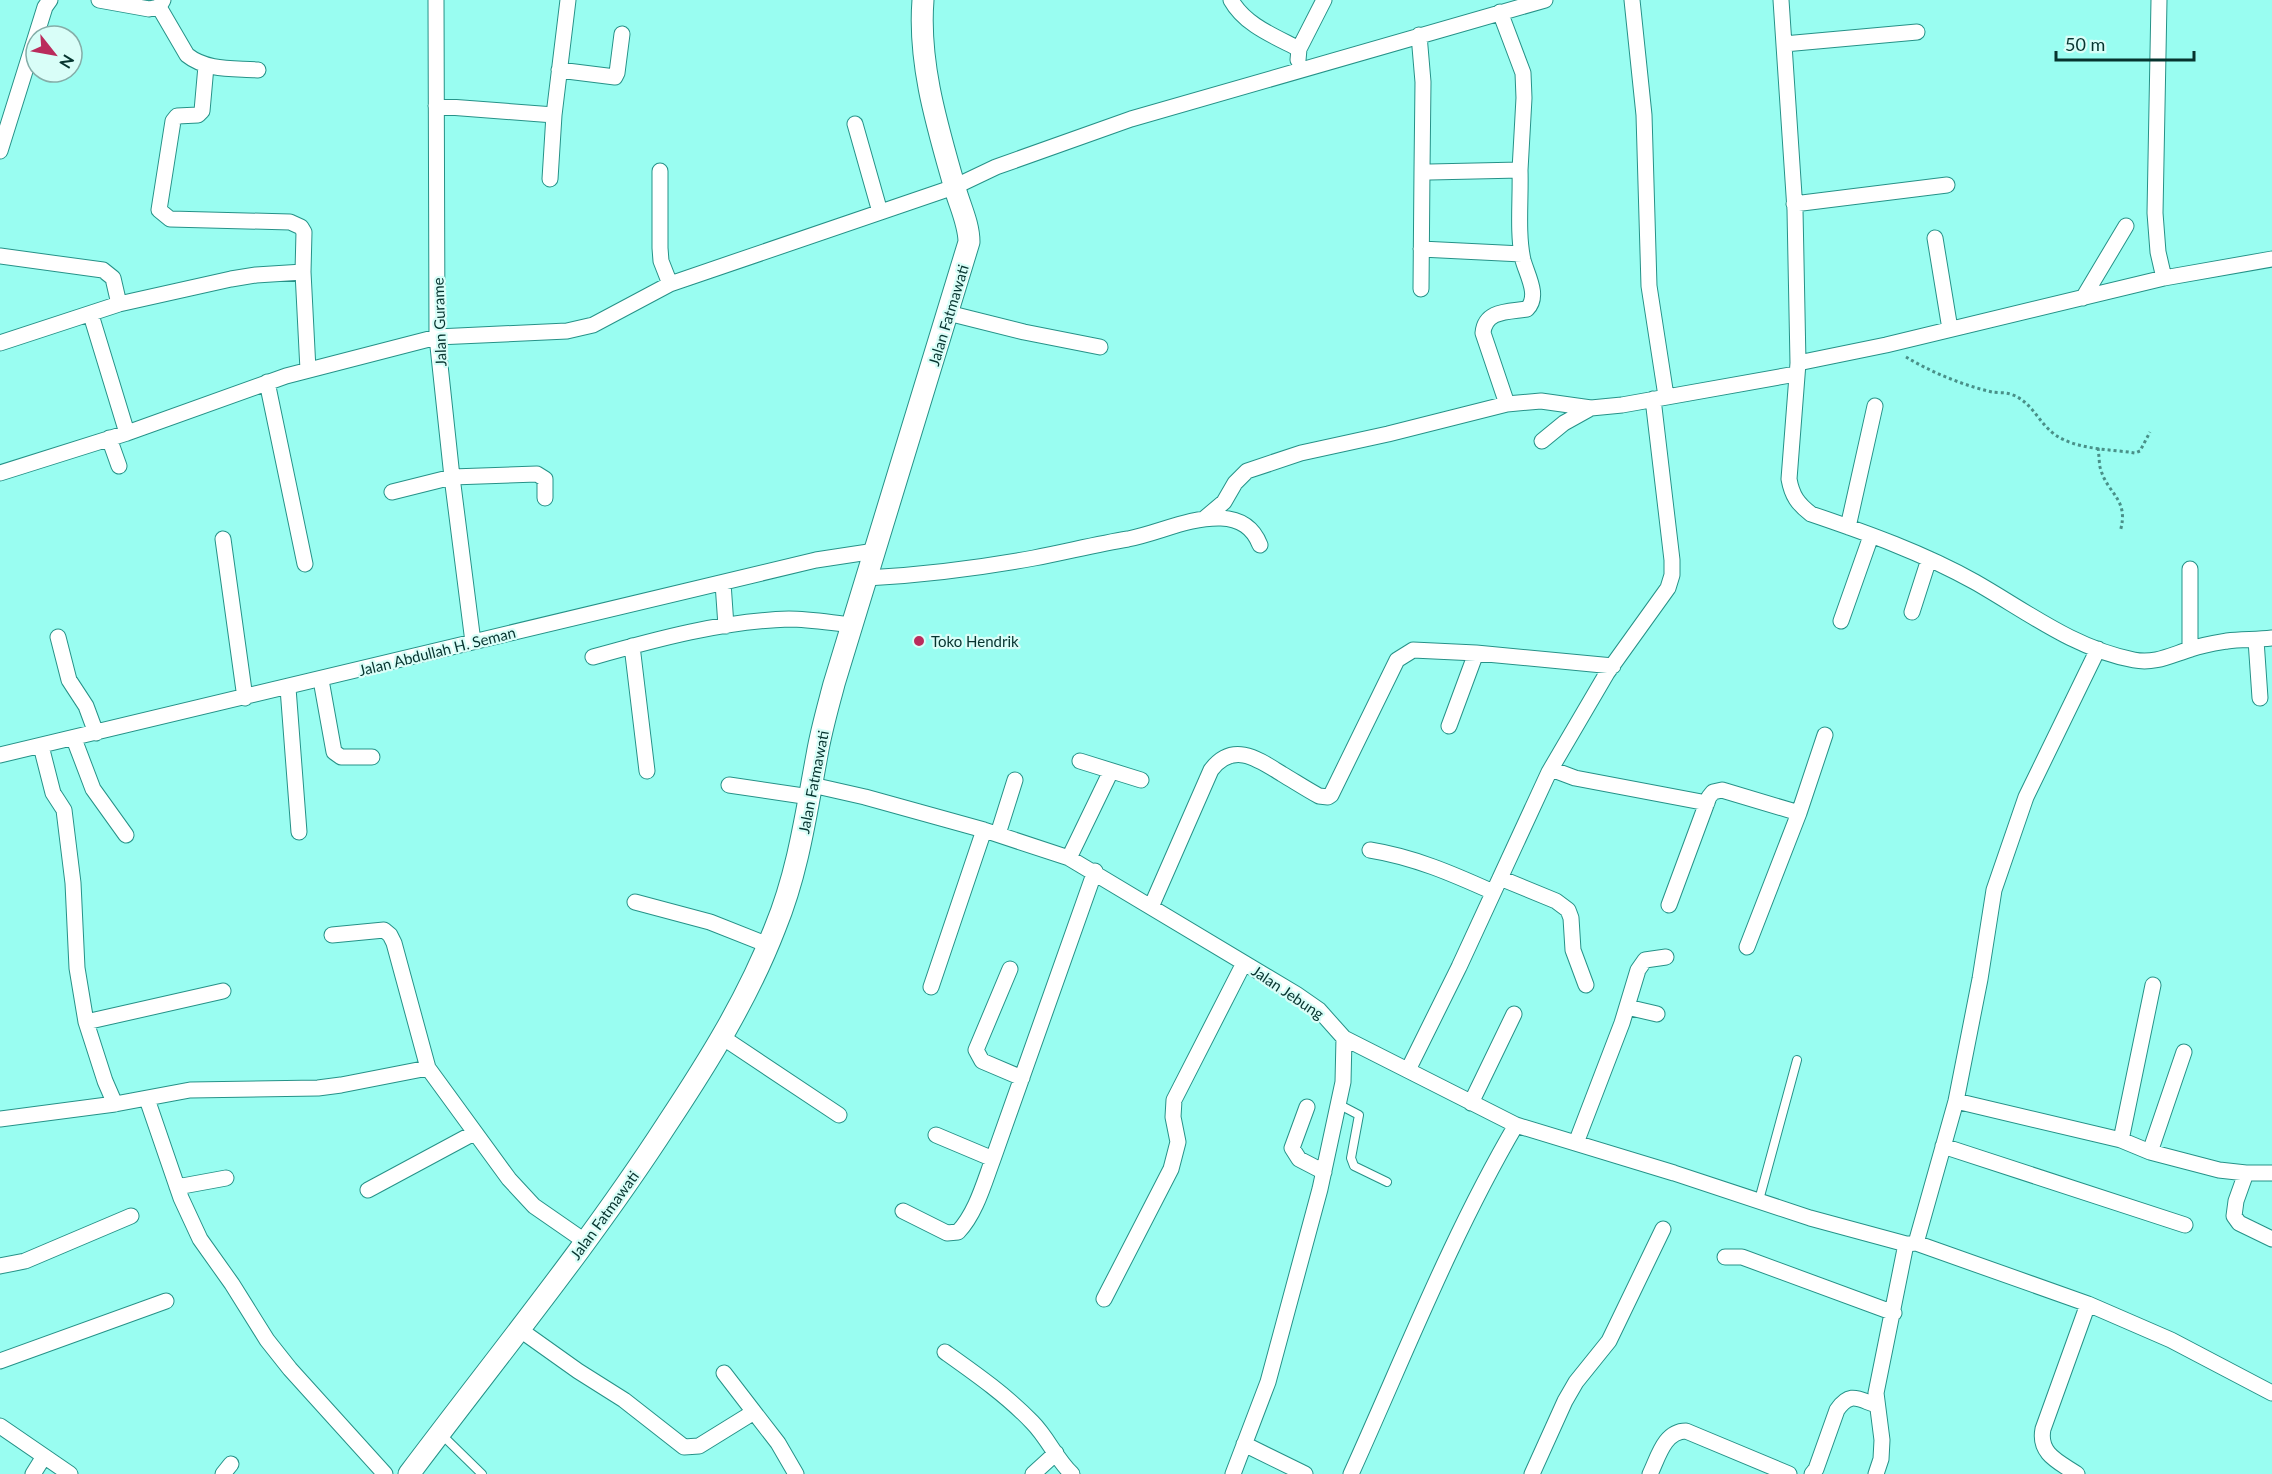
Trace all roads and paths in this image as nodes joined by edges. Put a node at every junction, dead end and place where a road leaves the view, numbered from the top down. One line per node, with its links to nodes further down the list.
1 (50, 0): 26 (street)
2 (99, 0): 12 (street)
3 (436, 0): 23 (street, Jalan Gurame)
4 (568, 0): 21 (street)
5 (923, 0): 32 (street, Jalan Fatmawati)
6 (1231, 0): 18 (street)
7 (1324, 0): 18 (street)
8 (1545, 0): 13 (street)
9 (1632, 0): 57 (street)
10 (1781, 0): 17 (street)
11 (2158, 0): 42 (street)
12 (161, 3): 19 (street)
13 (1500, 12): 16 (street); 28 (street)
14 (1917, 32): 17 (street)
15 (622, 34): 21 (street)
16 (1419, 35): 22 (street); 27 (street)
17 (1784, 44): 33 (street)
18 (1299, 49): 22 (street)
19 (206, 66): 20 (street); 41 (street)
20 (258, 70)
21 (559, 70): 24 (street)
22 (1296, 71): 32 (street)
23 (436, 106): 24 (street); 50 (street, Jalan Gurame)
24 (554, 115): 30 (street)
25 (855, 124): 34 (street)
26 (0, 151)
27 (1422, 170): 28 (street); 37 (street)
28 (1520, 170): 38 (street)
29 (660, 171): 43 (street)
30 (550, 179)
31 (1947, 185): 33 (street)
32 (954, 187): 34 (street); 47 (street, Jalan Fatmawati)
33 (1794, 204): 54 (street)
34 (880, 212): 43 (street)
35 (2127, 226): 45 (street)
36 (1935, 238): 49 (street)
37 (1421, 249): 38 (street); 44 (street)
38 (1522, 254): 58 (street)
39 (0, 256): 46 (street)
40 (2272, 259): 42 (street)
41 (303, 272): 46 (street); 55 (street)
42 (2164, 278): 45 (street)
43 (670, 284): 50 (street)
44 (1421, 289)
45 (2083, 298): 49 (street)
46 (119, 304): 48 (street)
47 (948, 313): 53 (street); 77 (street, Jalan Fatmawati)
48 (91, 315): 51 (street); 62 (street)
49 (1950, 329): 52 (street)
50 (437, 337): 55 (street); 68 (street, Jalan Gurame)
51 (0, 343)
52 (1886, 345): 54 (street); 65 (path)
53 (1100, 347)
54 (1797, 369): 57 (street); 72 (street)
55 (308, 370): 56 (street)
56 (267, 382): 62 (street); 79 (street)
57 (1659, 398): 60 (street); 95 (street)
58 (1507, 404): 60 (street); 71 (street)
59 (1875, 406): 72 (street)
60 (1591, 408): 64 (street)
61 (2150, 432): 65 (path)
62 (127, 433): 63 (street)
63 (109, 438): 66 (street); 67 (street)
64 (1542, 441)
65 (2098, 448): 73 (path)
66 (119, 466)
67 (0, 473)
68 (452, 477): 69 (street); 70 (street); 89 (street, Jalan Gurame)
69 (392, 492)
70 (545, 498)
71 (1205, 518): 76 (street); 81 (street)
72 (1848, 527): 74 (street)
73 (2120, 532)
74 (1871, 536): 78 (street); 84 (street)
75 (223, 539): 98 (street)
76 (1260, 544)
77 (875, 551): 81 (street, Jalan Fatmawati); 82 (street, Jalan Abdullah H. Seman)
78 (1929, 559): 83 (street); 91 (street)
79 (305, 564)
80 (2190, 569): 92 (street)
81 (867, 578): 85 (street, Jalan Fatmawati)
82 (723, 583): 86 (street); 89 (street, Jalan Abdullah H. Seman)
83 (1912, 612)
84 (1841, 621)
85 (853, 625): 86 (street); 114 (street, Jalan Fatmawati)
86 (726, 626): 90 (street)
87 (58, 637): 101 (street)
88 (2264, 639): 92 (street); 99 (street)
89 (473, 642): 96 (street, Jalan Abdullah H. Seman)
90 (632, 646): 94 (street); 109 (street)
91 (2098, 649): 92 (street); 149 (street)
92 (2190, 649)
93 (1476, 653): 95 (street); 100 (street); 126 (street)
94 (593, 657)
95 (1613, 666): 108 (street)
96 (321, 680): 97 (street, Jalan Abdullah H. Seman); 106 (street)
97 (288, 688): 98 (street, Jalan Abdullah H. Seman); 117 (street)
98 (245, 698): 101 (street, Jalan Abdullah H. Seman)
99 (2260, 698)
100 (1449, 726)
101 (96, 733): 103 (street, Jalan Abdullah H. Seman)
102 (1826, 735): 116 (street)
103 (74, 738): 104 (street, Jalan Abdullah H. Seman); 119 (street)
104 (41, 746): 105 (street, Jalan Abdullah H. Seman); 140 (street)
105 (0, 755)
106 (372, 757)
107 (1080, 761): 110 (street)
108 (1551, 769): 115 (street); 123 (street)
109 (647, 771)
110 (1112, 771): 112 (street); 121 (street)
111 (1015, 780): 118 (street)
112 (1141, 780)
113 (729, 785): 114 (street, Jalan Jebung)
114 (811, 791): 118 (street, Jalan Jebung); 128 (street, Jalan Fatmawati)
115 (1707, 803): 116 (street); 125 (street)
116 (1799, 813): 129 (street)
117 (299, 832)
118 (991, 832): 121 (street, Jalan Jebung); 135 (street)
119 (126, 835)
120 (1370, 850): 123 (street)
121 (1069, 858): 122 (street, Jalan Jebung)
122 (1095, 871): 126 (street, Jalan Jebung); 147 (street)
123 (1497, 885): 133 (street); 146 (street)
124 (635, 902): 128 (street)
125 (1669, 905)
126 (1151, 907): 131 (street, Jalan Jebung)
127 (332, 935): 145 (street)
128 (768, 945): 141 (street, Jalan Fatmawati)
129 (1748, 947)
130 (1666, 957): 137 (street)
131 (1244, 963): 142 (street, Jalan Jebung); 181 (street)
132 (1010, 969): 147 (street)
133 (1586, 985)
134 (2153, 985): 159 (street)
135 (931, 987)
136 (222, 991): 140 (street)
137 (1627, 1006): 139 (street); 160 (street)
138 (1514, 1014): 150 (street)
139 (1657, 1014)
140 (86, 1022): 151 (street)
141 (722, 1037): 154 (street); 177 (street, Jalan Fatmawati)
142 (1344, 1038): 146 (street); 152 (street)
143 (2184, 1052): 162 (street)
144 (1797, 1060): 171 (lane)
145 (428, 1068): 148 (street); 157 (street)
146 (1407, 1070): 150 (street)
147 (1022, 1078): 163 (street)
148 (147, 1099): 151 (street); 169 (street)
149 (1956, 1101): 159 (street); 161 (street)
150 (1471, 1102): 156 (street)
151 (115, 1104): 155 (street)
152 (1338, 1104): 164 (street); 168 (lane)
153 (1307, 1107): 164 (street)
154 (839, 1115)
155 (0, 1119)
156 (1516, 1125): 160 (street); 207 (street)
157 (474, 1133): 170 (street); 177 (street)
158 (936, 1135): 163 (street)
159 (2121, 1140): 162 (street)
160 (1576, 1143): 171 (street)
161 (1943, 1146): 174 (street); 178 (street)
162 (2150, 1152): 165 (street)
163 (993, 1159): 172 (street)
164 (1324, 1172): 194 (street)
165 (2246, 1173): 166 (street); 176 (street)
166 (2272, 1173)
167 (226, 1178): 169 (street)
168 (1388, 1182)
169 (177, 1187): 199 (street)
170 (368, 1190)
171 (1759, 1200): 178 (street)
172 (903, 1210)
173 (131, 1216): 180 (street)
174 (2185, 1226)
175 (1663, 1230): 208 (street)
176 (2272, 1239)
177 (585, 1242): 185 (street, Jalan Fatmawati)
178 (1911, 1244): 183 (street); 184 (street)
179 (1725, 1257): 184 (street)
180 (0, 1266)
181 (1104, 1299)
182 (166, 1301): 187 (street)
183 (2088, 1304): 189 (street); 213 (street)
184 (1894, 1313): 190 (street)
185 (519, 1329): 191 (street); 193 (street, Jalan Fatmawati)
186 (945, 1352): 195 (street)
187 (0, 1361)
188 (724, 1373): 191 (street)
189 (2272, 1393)
190 (1876, 1405): 211 (street); 212 (street)
191 (754, 1412): 202 (street)
192 (0, 1426): 196 (street)
193 (440, 1433): 200 (street, Jalan Fatmawati); 201 (lane)
194 (1244, 1444): 205 (street); 206 (street)
195 (1056, 1454): 203 (street); 204 (street)
196 (43, 1458): 197 (street); 198 (street)
197 (33, 1474)
198 (70, 1474)
199 (385, 1474)
200 (409, 1474)
201 (482, 1474)
202 (796, 1474)
203 (1033, 1474)
204 (1072, 1474)
205 (1233, 1474)
206 (1305, 1474)
207 (1351, 1474)
208 (1532, 1474)
209 (1650, 1474): 210 (street)
210 (1789, 1474)
211 (1812, 1474)
212 (1876, 1474)
213 (2077, 1474)

